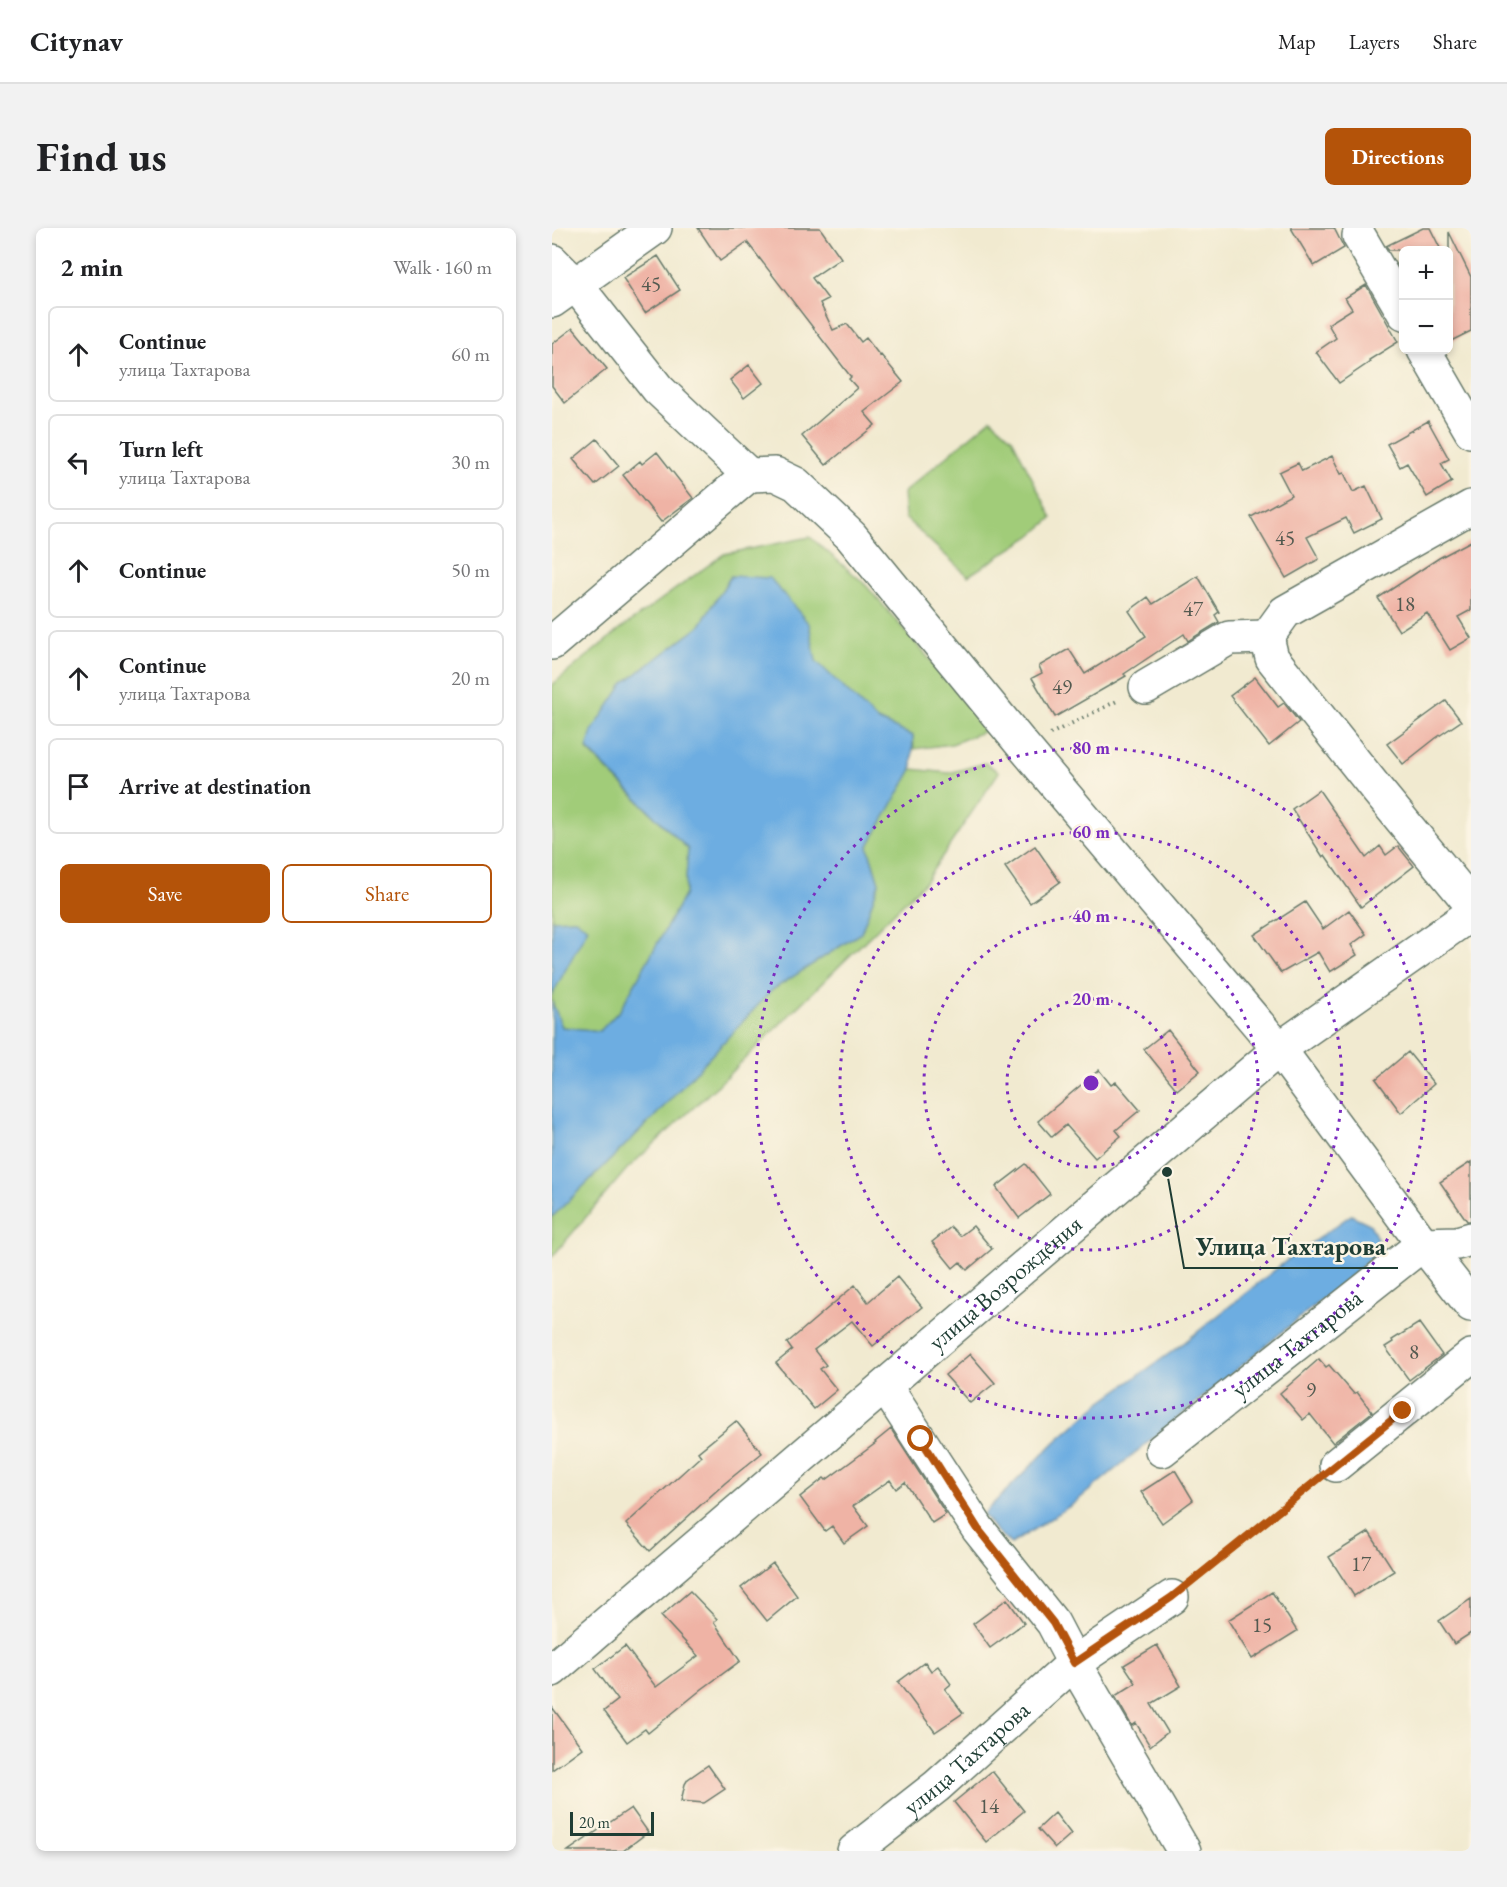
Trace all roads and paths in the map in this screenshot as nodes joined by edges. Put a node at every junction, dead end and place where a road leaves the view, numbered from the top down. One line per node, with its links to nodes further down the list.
1 (655, 228): 4 (street)
2 (1359, 236): 5 (street)
3 (552, 261): 4 (street)
4 (564, 293): 8 (street)
5 (1399, 304)
6 (1426, 354): 7 (street)
7 (1471, 431)
8 (749, 475): 11 (street); 13 (street)
9 (1471, 507): 10 (street)
10 (1267, 637): 12 (street); 14 (street)
11 (552, 644)
12 (1146, 687): 13 (path)
13 (1024, 747): 16 (street)
14 (1471, 904)
15 (1471, 914): 16 (street, улица Возрождения)
16 (1279, 1049): 18 (street); 21 (street, улица Возрождения)
17 (1471, 1239): 18 (street)
18 (1423, 1244): 19 (street); 22 (street, улица Тахтарова)
19 (1471, 1305)
20 (1471, 1356): 23 (street)
21 (885, 1386): 25 (street); 26 (street, улица Возрождения)
22 (1161, 1450)
23 (1336, 1465): 24 (path)
24 (1172, 1597): 25 (street, улица Тахтарова)
25 (1074, 1663): 27 (street, улица Тахтарова); 28 (street)
26 (552, 1670)
27 (854, 1851)
28 (1184, 1851)

